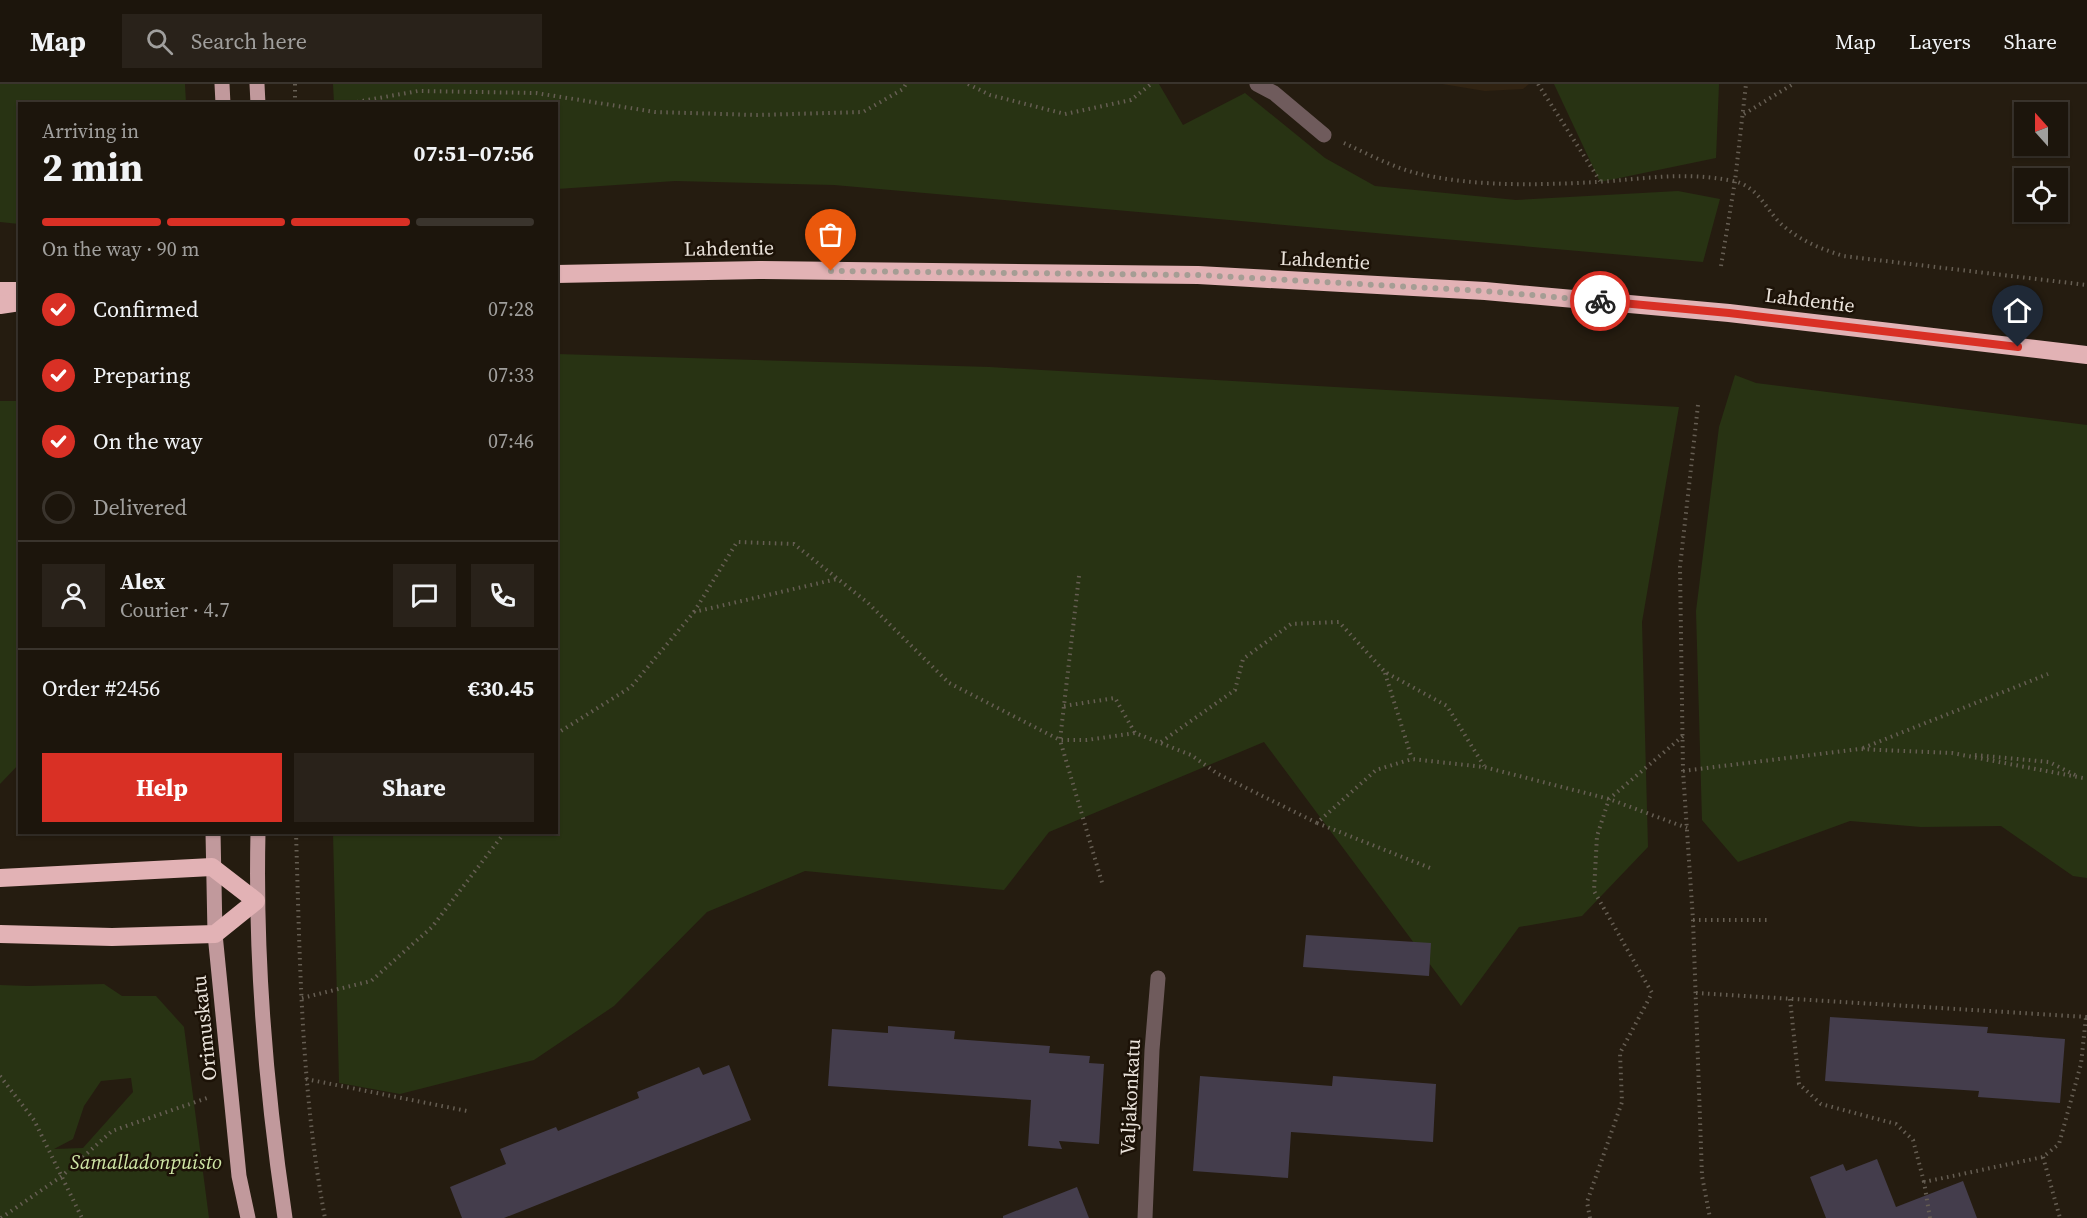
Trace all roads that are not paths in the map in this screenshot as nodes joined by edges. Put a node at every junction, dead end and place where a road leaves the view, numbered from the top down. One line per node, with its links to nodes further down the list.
1 (222, 84): 4 (main road)
2 (257, 84): 5 (main road)
3 (1257, 84): 6 (street)
4 (224, 102)
5 (258, 102)
6 (1324, 135)
7 (558, 274): 12 (highway, Lahdentie)
8 (0, 291): 9 (highway)
9 (18, 291)
10 (18, 303): 11 (highway)
11 (0, 305)
12 (2087, 355)
13 (213, 834): 15 (main road, Orimuskatu)
14 (258, 834): 17 (main road)
15 (212, 867): 16 (highway); 17 (highway); 19 (main road, Orimuskatu)
16 (0, 878)
17 (256, 901): 19 (highway); 22 (main road)
18 (0, 934): 19 (highway)
19 (215, 934): 21 (main road, Orimuskatu)
20 (1158, 978): 23 (street, Valjakonkatu)
21 (248, 1218)
22 (285, 1218)
23 (1145, 1218)

